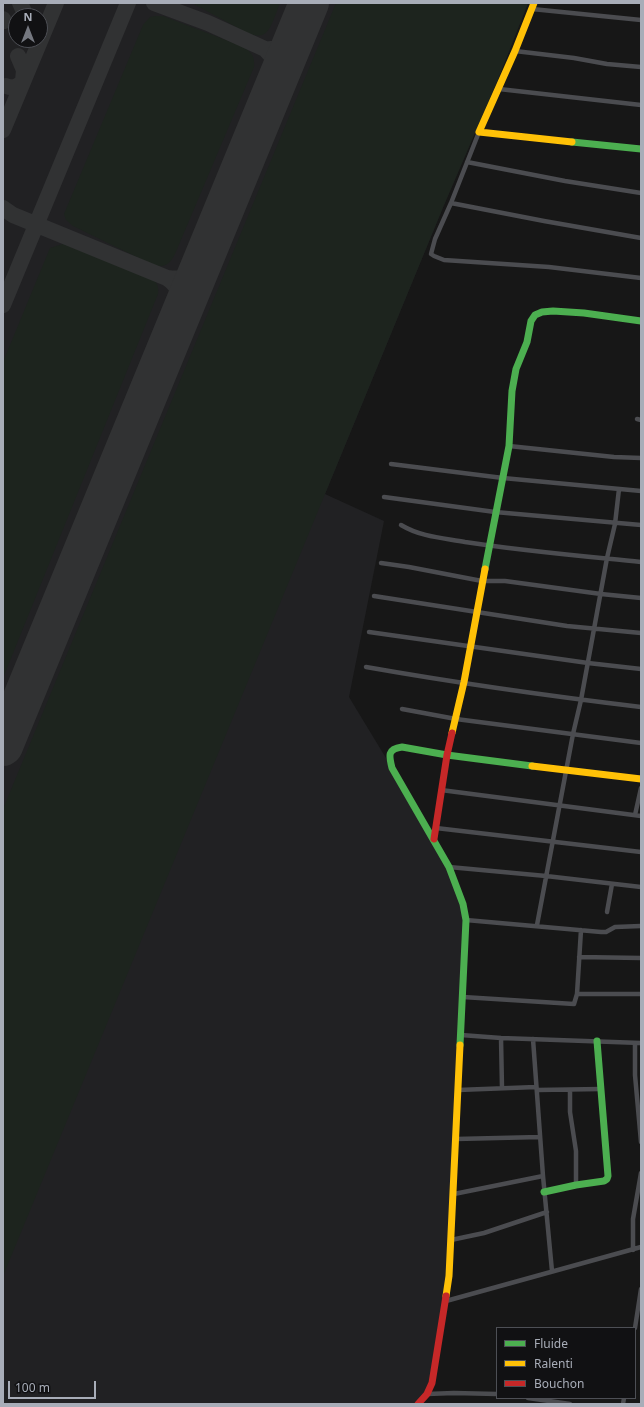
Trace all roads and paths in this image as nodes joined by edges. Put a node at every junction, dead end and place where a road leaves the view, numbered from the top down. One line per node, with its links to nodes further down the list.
1 (533, 6): 2 (street); 3 (street)
2 (641, 20)
3 (515, 51): 4 (street); 5 (street)
4 (641, 67)
5 (498, 89): 6 (street); 7 (street)
6 (641, 105)
7 (479, 132): 8 (street); 9 (street)
8 (641, 149)
9 (467, 162): 10 (street); 11 (street)
10 (641, 193)
11 (452, 203): 12 (street); 13 (street)
12 (641, 238)
13 (641, 278)
14 (641, 321): 15 (street)
15 (509, 446): 16 (street); 18 (street)
16 (641, 458)
17 (391, 464): 18 (street)
18 (502, 478): 19 (street); 22 (street)
19 (619, 489): 20 (street); 23 (street)
20 (641, 491)
21 (384, 497): 22 (street)
22 (495, 512): 23 (street); 26 (street)
23 (615, 524): 25 (street); 27 (street)
24 (401, 525): 26 (street)
25 (641, 525)
26 (490, 546): 27 (street); 30 (street)
27 (607, 558): 28 (street); 31 (street)
28 (641, 562)
29 (381, 563): 30 (street)
30 (482, 581): 31 (street); 34 (street)
31 (601, 594): 33 (street); 35 (street)
32 (374, 596): 34 (street)
33 (641, 598)
34 (476, 613): 35 (street); 38 (street)
35 (595, 629): 37 (street); 39 (street)
36 (369, 632): 38 (street)
37 (641, 633)
38 (471, 646): 39 (street); 42 (street)
39 (588, 663): 41 (street); 43 (street)
40 (366, 667): 42 (street)
41 (641, 669)
42 (464, 682): 43 (street); 46 (street)
43 (581, 700): 44 (street); 47 (street)
44 (641, 707)
45 (402, 709): 46 (street)
46 (456, 719): 47 (street); 49 (street)
47 (573, 734): 48 (street); 50 (street)
48 (641, 743)
49 (447, 755): 50 (street); 53 (street); 58 (street)
50 (566, 770): 51 (street); 54 (street)
51 (641, 779)
52 (641, 788): 55 (street)
53 (441, 790): 54 (street); 57 (street)
54 (560, 806): 55 (street); 59 (street)
55 (635, 815): 56 (street)
56 (641, 816)
57 (436, 828): 58 (street); 59 (street)
58 (434, 839): 61 (street)
59 (553, 842): 60 (street); 62 (street)
60 (641, 852)
61 (449, 867): 62 (street); 66 (street)
62 (546, 876): 63 (street); 67 (street)
63 (612, 884): 64 (street); 65 (street)
64 (641, 887)
65 (607, 912)
66 (466, 920): 67 (street); 74 (street)
67 (537, 925): 69 (street)
68 (641, 926): 69 (street)
69 (581, 930): 70 (street)
70 (579, 957): 71 (street); 72 (street)
71 (641, 958)
72 (577, 994): 73 (street); 74 (street)
73 (641, 994)
74 (463, 997): 75 (street)
75 (461, 1035): 76 (street); 86 (street)
76 (501, 1038): 77 (street); 83 (street)
77 (533, 1039): 78 (street); 84 (street)
78 (598, 1041): 79 (street); 85 (street)
79 (635, 1043): 80 (street); 81 (street)
80 (641, 1043)
81 (635, 1075): 82 (street); 88 (street)
82 (641, 1075)
83 (502, 1088): 84 (street); 86 (street)
84 (536, 1089): 87 (street); 89 (street)
85 (601, 1089): 87 (street); 94 (street)
86 (458, 1090): 90 (street)
87 (570, 1090): 94 (street)
88 (639, 1107): 91 (street)
89 (540, 1136): 90 (street); 93 (street)
90 (456, 1139): 96 (street)
91 (641, 1140)
92 (641, 1173): 100 (street)
93 (543, 1176): 95 (street); 96 (street)
94 (576, 1185): 95 (street)
95 (544, 1192): 97 (street)
96 (454, 1194): 98 (street)
97 (547, 1212): 98 (street); 101 (street)
98 (451, 1240): 103 (street)
99 (641, 1247): 100 (street)
100 (633, 1250): 101 (street)
101 (552, 1271): 103 (street)
102 (641, 1289): 104 (street)
103 (446, 1301): 105 (street)
104 (635, 1327)
105 (427, 1394): 106 (street); 108 (street)
106 (496, 1394)
107 (535, 1399): 109 (street)
108 (418, 1404)
109 (570, 1404)

